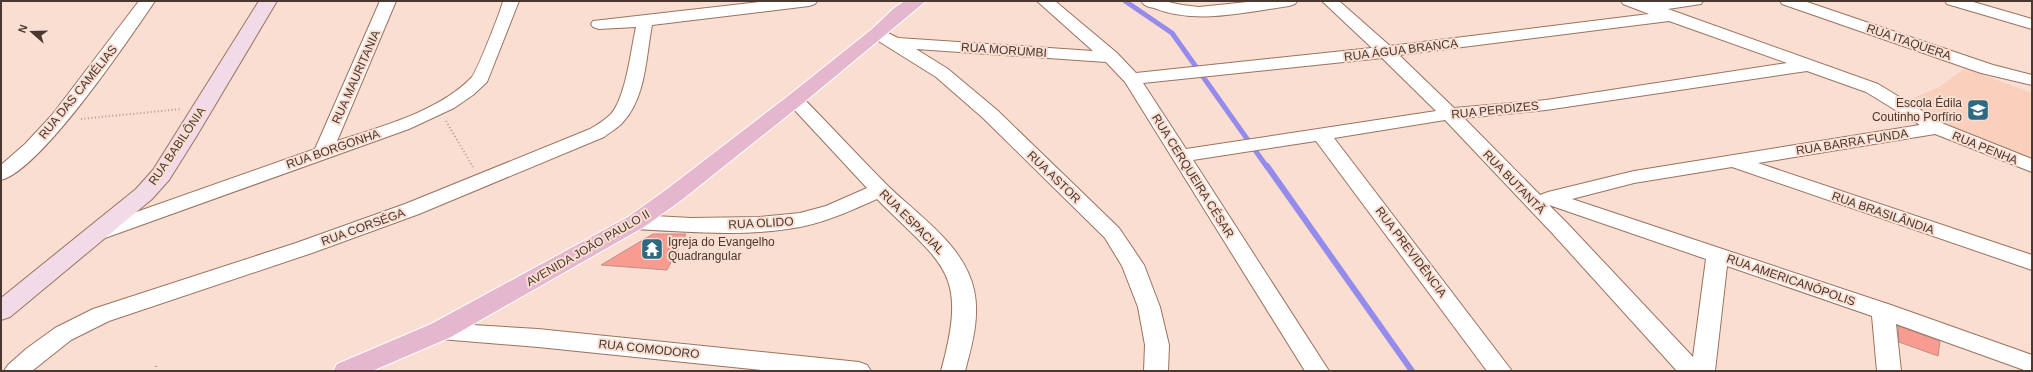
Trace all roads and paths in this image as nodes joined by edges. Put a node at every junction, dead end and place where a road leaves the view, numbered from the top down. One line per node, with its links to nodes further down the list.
1 (142, 1): 2 (street)
2 (147, 1): 34 (street, RUA DAS CAMÉLIAS)
3 (268, 1): 31 (street, RUA BABILÔNIA)
4 (388, 1): 37 (street, RUA MAURITANIA)
5 (511, 1): 32 (street, RUA BORGONHA)
6 (809, 1): 15 (street)
7 (1045, 1): 26 (street, RUA CERQUEIRA CÉSAR)
8 (1149, 1): 17 (street)
9 (1289, 1): 17 (street)
10 (1330, 1): 25 (street, RUA BUTANTÃ)
11 (1629, 1): 18 (street, RUA BARRA FUNDA)
12 (1696, 1): 18 (street)
13 (1788, 1): 29 (street, RUA ITAQUERA)
14 (1953, 1): 22 (street)
15 (774, 3): 20 (street)
16 (907, 5): 23 (main road, AVENIDA JOÃO PAULO II)
17 (1215, 5)
18 (1647, 8): 19 (street, RUA BARRA FUNDA)
19 (1669, 16): 25 (street, RUA ÁGUA BRANCA); 27 (street, RUA BARRA FUNDA)
20 (645, 21): 21 (street); 42 (street, RUA CORSÉGA)
21 (599, 24)
22 (2032, 24)
23 (878, 33): 24 (street, RUA ASTOR); 30 (main road, AVENIDA JOÃO PAULO II)
24 (897, 43): 26 (street, RUA MORUMBI); 59 (street, RUA ASTOR)
25 (1386, 52): 28 (street, RUA ÁGUA BRANCA); 33 (street, RUA BUTANTÃ)
26 (1111, 57): 28 (street, RUA CERQUEIRA CÉSAR)
27 (1810, 65): 33 (street, RUA PERDIZES); 35 (street, RUA BARRA FUNDA)
28 (1132, 79): 38 (street, RUA CERQUEIRA CÉSAR)
29 (2032, 80)
30 (795, 100): 43 (street, RUA ESPACIAL); 45 (main road, AVENIDA JOÃO PAULO II)
31 (204, 106): 34 (path); 46 (street, RUA BABILÔNIA)
32 (440, 109): 37 (street, RUA BORGONHA); 42 (path)
33 (1449, 114): 36 (street, RUA PERDIZES); 44 (street, RUA BUTANTÃ)
34 (57, 122): 41 (street, RUA DAS CAMÉLIAS)
35 (1937, 128): 39 (street, RUA BARRA FUNDA); 40 (street, RUA PENHA)
36 (1321, 134): 38 (street, RUA PERDIZES); 61 (street, RUA PREVIDÊNCIA)
37 (323, 152): 46 (street, RUA BORGONHA)
38 (1181, 156): 60 (street, RUA CERQUEIRA CÉSAR)
39 (1734, 162): 44 (street, RUA BARRA FUNDA); 48 (street, RUA BRASILÂNDIA)
40 (2032, 166)
41 (1, 174)
42 (481, 181): 54 (street, RUA CORSÉGA)
43 (880, 190): 45 (street, RUA OLIDO); 58 (street, RUA ESPACIAL)
44 (1540, 198): 47 (street, RUA AMERICANÓPOLIS); 62 (street, RUA BUTANTÃ)
45 (636, 222): 51 (main road, AVENIDA JOÃO PAULO II)
46 (98, 233): 49 (street, RUA BABILÔNIA)
47 (1717, 255): 50 (street, RUA AMERICANÓPOLIS); 63 (street)
48 (2032, 263)
49 (1, 311)
50 (1883, 311): 52 (street, RUA AMERICANÓPOLIS); 64 (street)
51 (440, 331): 56 (main road, AVENIDA JOÃO PAULO II); 57 (street, RUA COMODORO)
52 (2032, 364)
53 (156, 366): 55 (path)
54 (16, 371)
55 (157, 371)
56 (346, 371)
57 (859, 371)
58 (953, 371)
59 (1156, 371)
60 (1317, 371)
61 (1500, 371)
62 (1691, 371)
63 (1703, 371)
64 (1888, 371)

